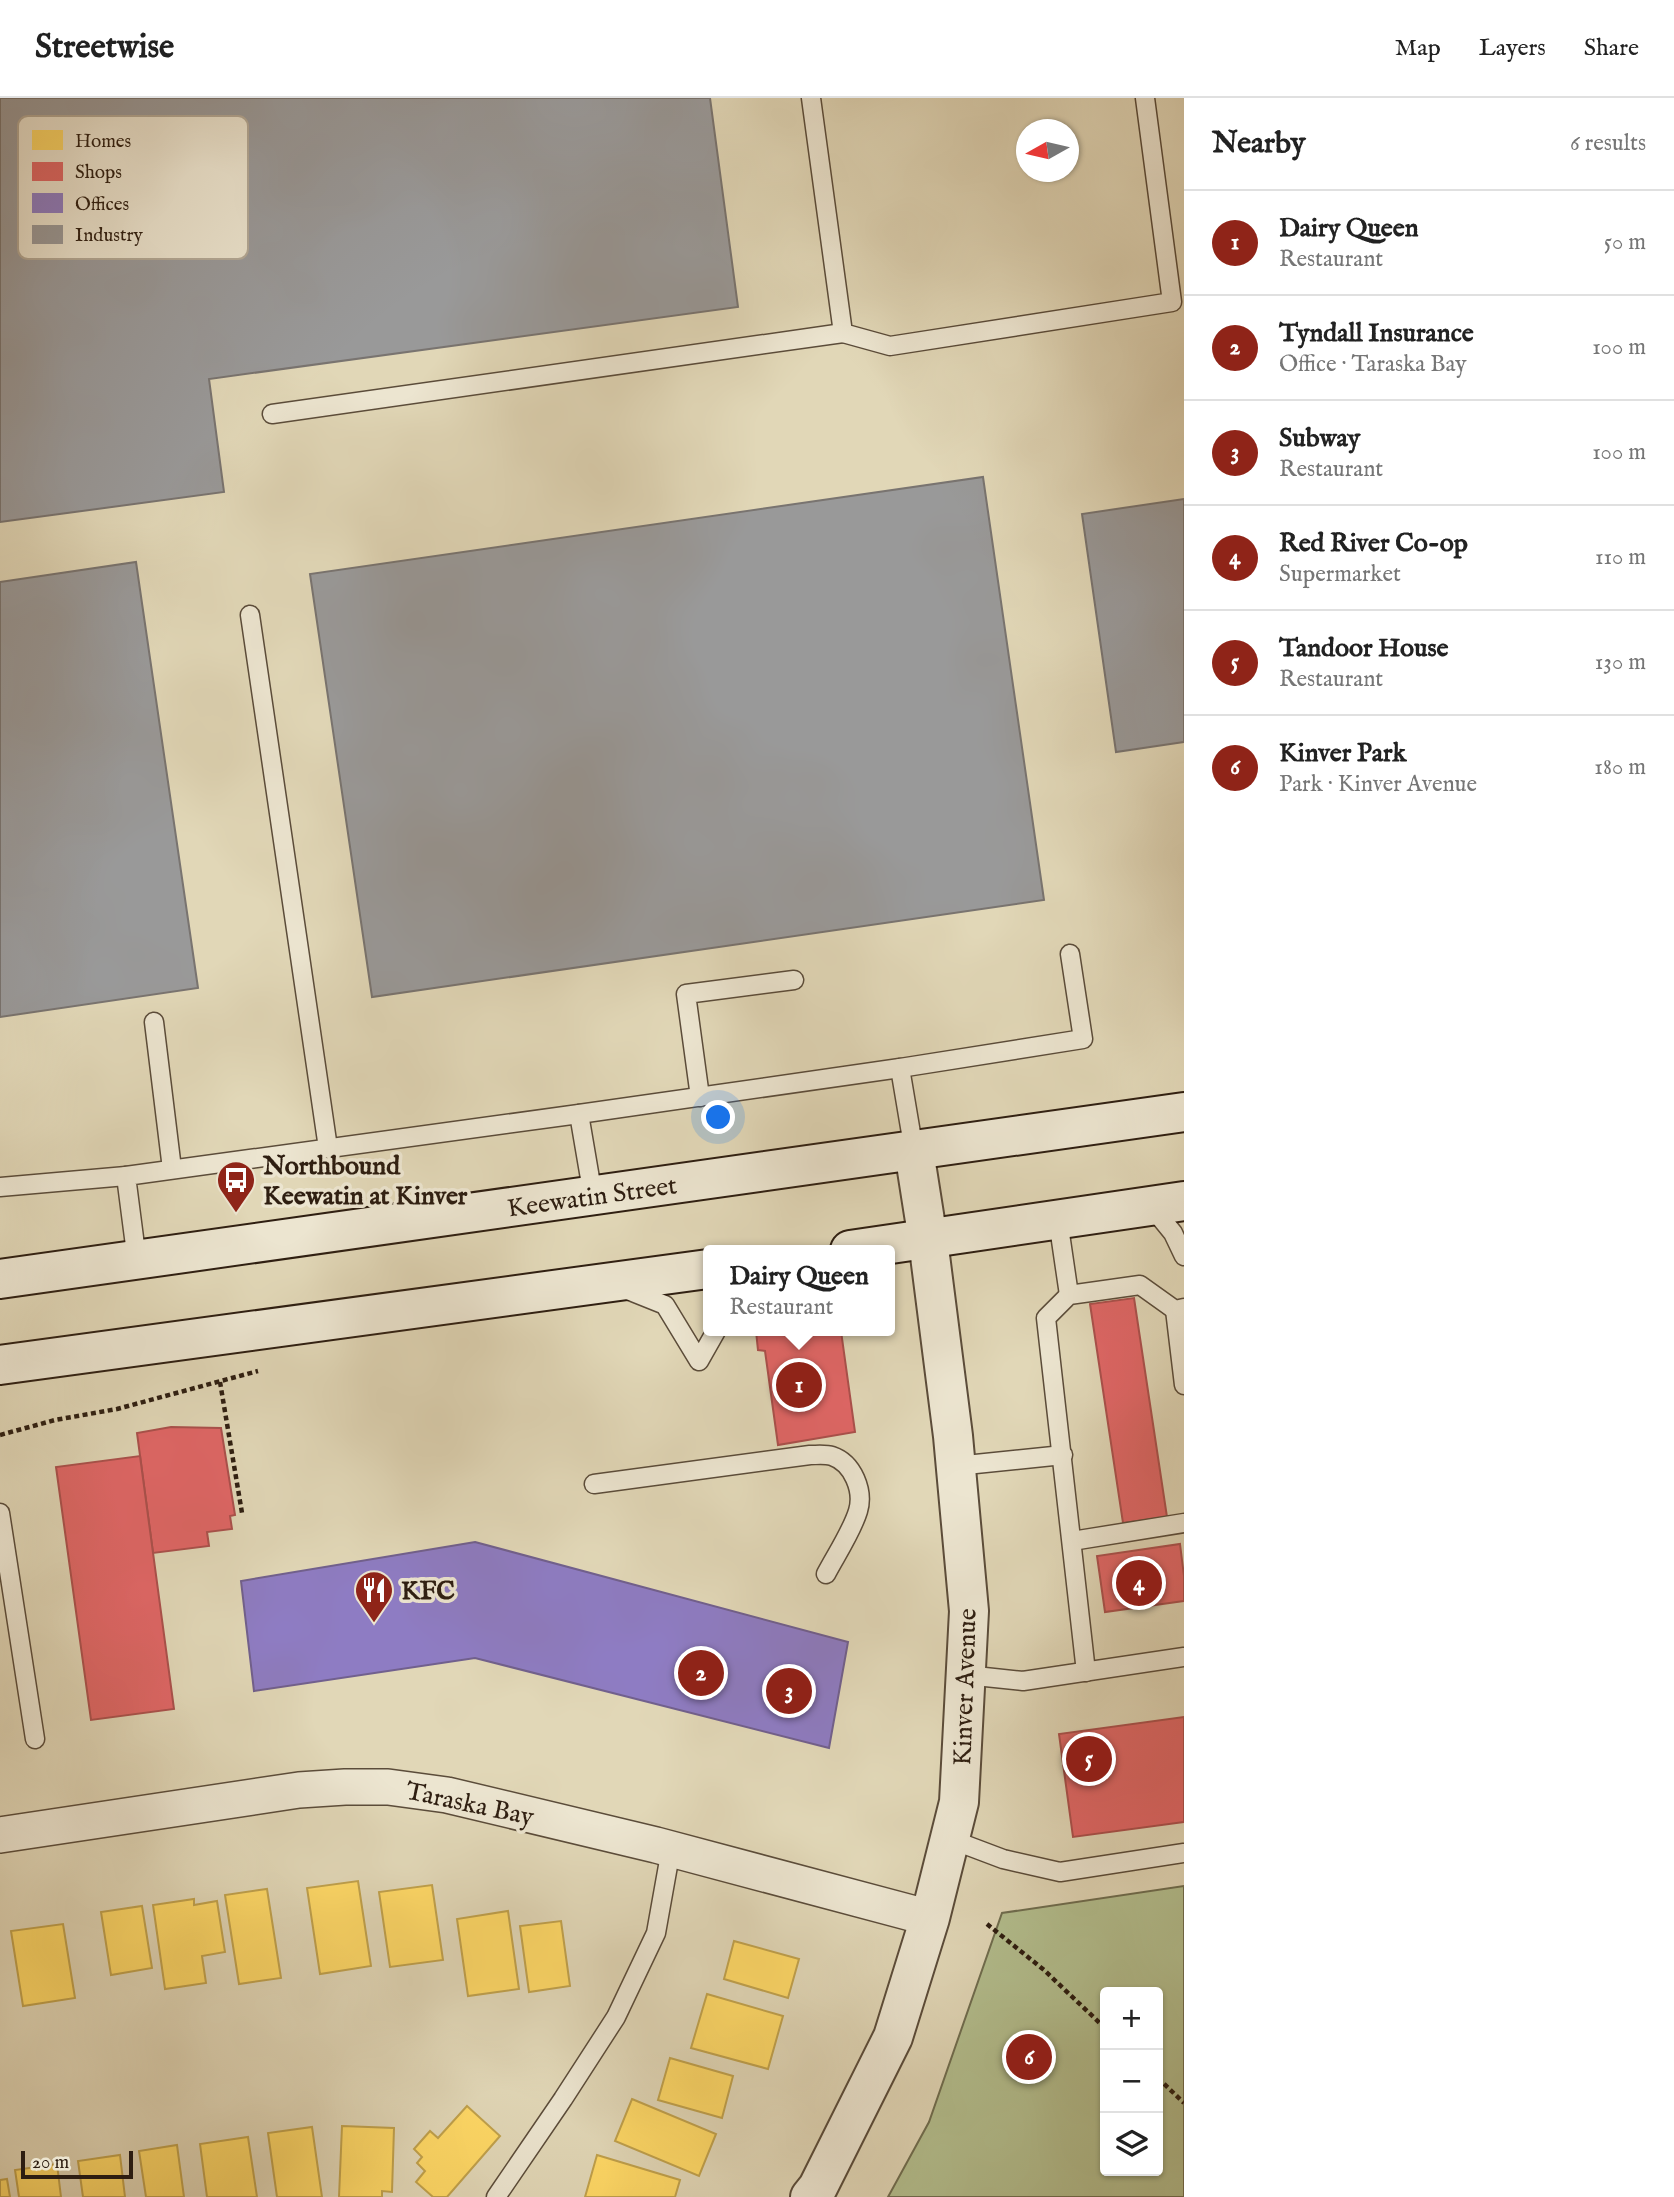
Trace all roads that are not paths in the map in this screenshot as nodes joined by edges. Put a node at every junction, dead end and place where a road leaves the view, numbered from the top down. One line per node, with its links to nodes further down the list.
1 (811, 98): 3 (lane)
2 (1145, 98): 3 (lane)
3 (843, 333): 4 (lane)
4 (272, 414)
5 (250, 615): 13 (lane)
6 (1070, 954): 9 (lane)
7 (794, 979): 10 (lane)
8 (154, 1022): 15 (lane)
9 (900, 1068): 10 (lane); 14 (lane)
10 (700, 1097): 12 (lane)
11 (1184, 1112): 14 (main road, Keewatin Street)
12 (579, 1114): 13 (lane); 18 (lane)
13 (328, 1148): 15 (lane)
14 (914, 1150): 18 (main road, Keewatin Street); 21 (main road, Kinver Avenue)
15 (172, 1169): 16 (lane)
16 (126, 1176): 17 (lane); 24 (lane)
17 (0, 1187)
18 (593, 1196): 24 (main road, Keewatin Street)
19 (1167, 1204): 20 (main road); 23 (lane)
20 (1058, 1220): 21 (main road); 28 (lane)
21 (928, 1240): 22 (main road); 34 (main road, Kinver Avenue)
22 (889, 1245)
23 (1184, 1256)
24 (137, 1261): 26 (main road, Keewatin Street)
25 (703, 1270): 27 (main road)
26 (0, 1279)
27 (609, 1283): 30 (lane); 31 (main road)
28 (1069, 1295): 29 (lane); 33 (lane)
29 (1179, 1309): 32 (lane)
30 (713, 1336)
31 (0, 1365)
32 (1184, 1385)
33 (1063, 1455): 34 (lane); 38 (lane)
34 (956, 1466): 42 (main road, Kinver Avenue)
35 (594, 1484): 39 (lane)
36 (0, 1513): 43 (lane)
37 (1184, 1523): 38 (lane)
38 (1072, 1541): 41 (lane)
39 (826, 1574)
40 (1184, 1657): 41 (lane)
41 (1086, 1672): 42 (lane)
42 (966, 1675): 45 (main road, Kinver Avenue)
43 (35, 1739)
44 (0, 1835): 46 (street, Taraska Bay)
45 (950, 1839): 47 (lane); 48 (main road, Kinver Avenue)
46 (671, 1849): 48 (street, Taraska Bay); 49 (lane)
47 (1184, 1853)
48 (930, 1918): 50 (main road, Kinver Avenue)
49 (496, 2197)
50 (810, 2197)

